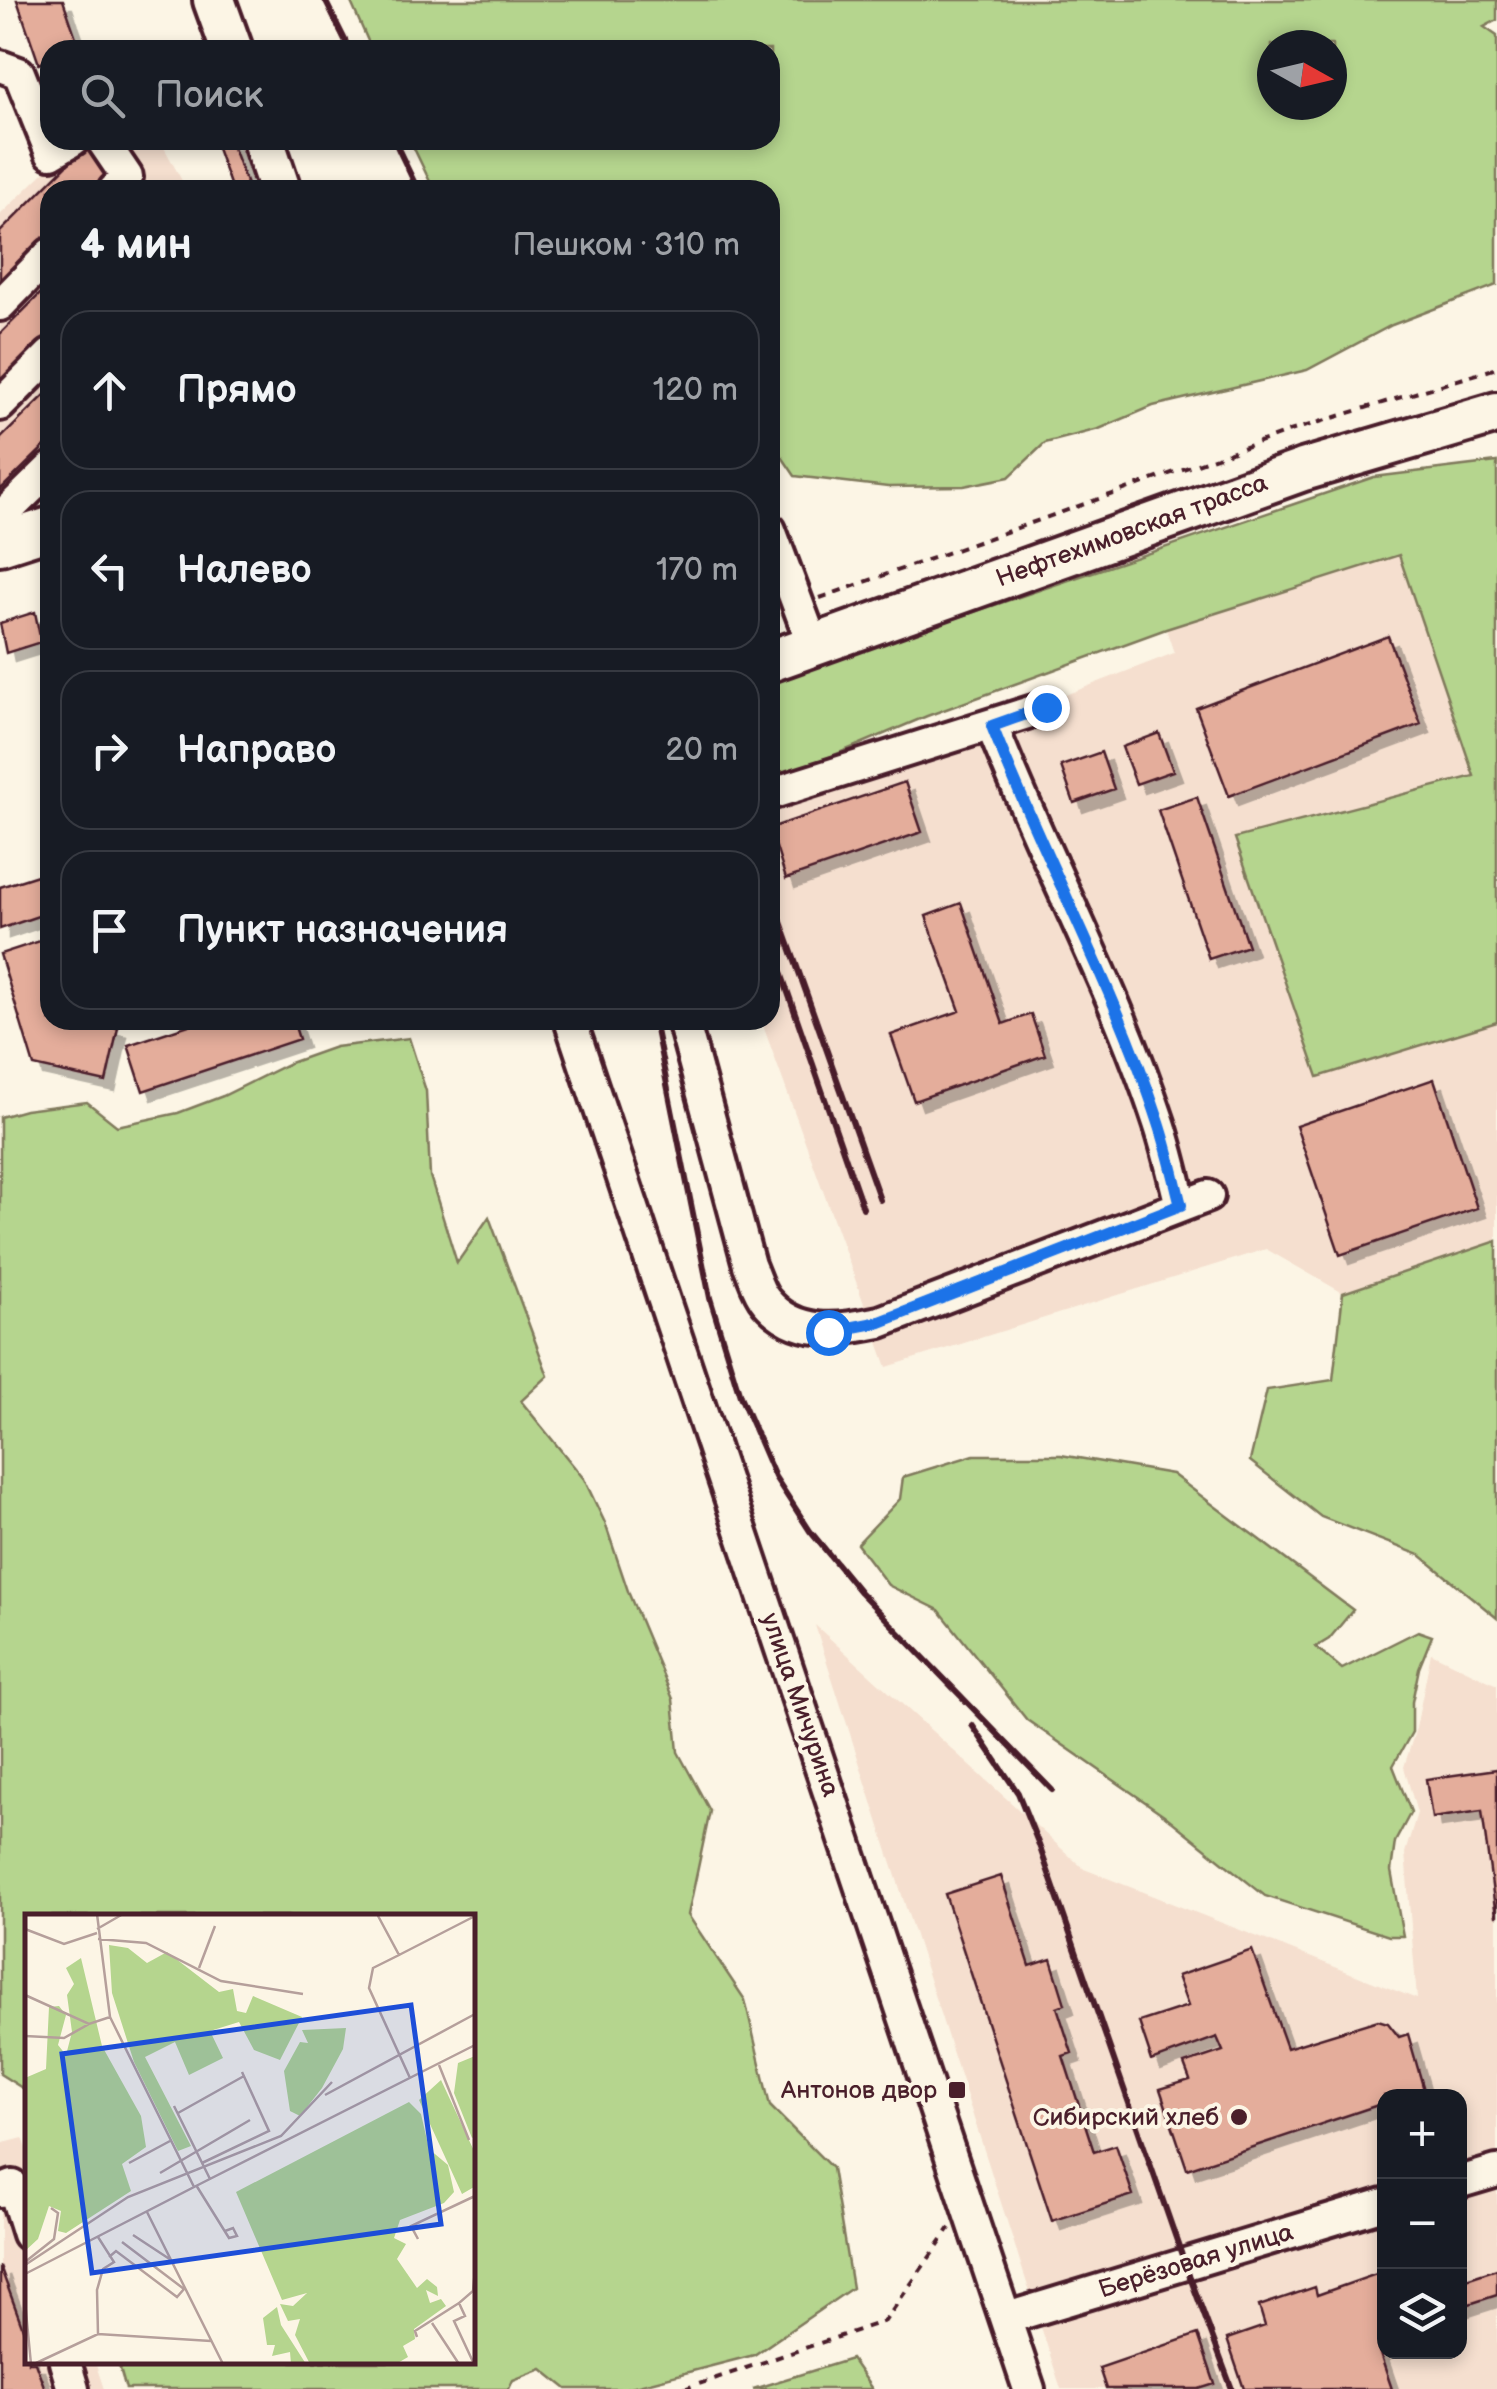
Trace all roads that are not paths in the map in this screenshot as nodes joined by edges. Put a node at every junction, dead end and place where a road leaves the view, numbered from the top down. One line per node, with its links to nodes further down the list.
1 (214, 0): 2 (main road)
2 (228, 40)
3 (0, 66): 4 (street)
4 (40, 127)
5 (108, 150): 7 (street)
6 (266, 150): 8 (main road)
7 (124, 180)
8 (277, 180)
9 (40, 264): 10 (street)
10 (0, 305)
11 (40, 365): 12 (street)
12 (0, 405)
13 (1497, 413): 17 (main road, Нефтехимовская трасса)
14 (40, 479): 15 (street)
15 (21, 537)
16 (780, 557): 17 (street)
17 (813, 646): 18 (main road, Нефтехимовская трасса)
18 (780, 658)
19 (1046, 707): 20 (street)
20 (992, 726): 21 (street); 23 (street)
21 (780, 791)
22 (573, 1030): 29 (street, улица Мичурина)
23 (685, 1030)
24 (1497, 2170): 25 (street)
25 (1467, 2180)
26 (0, 2191): 28 (street)
27 (1377, 2206): 29 (street, Берёзовая улица)
28 (25, 2224)
29 (1006, 2318): 32 (street, улица Мичурина)
30 (66, 2364): 31 (street)
31 (73, 2389)
32 (1030, 2389)

